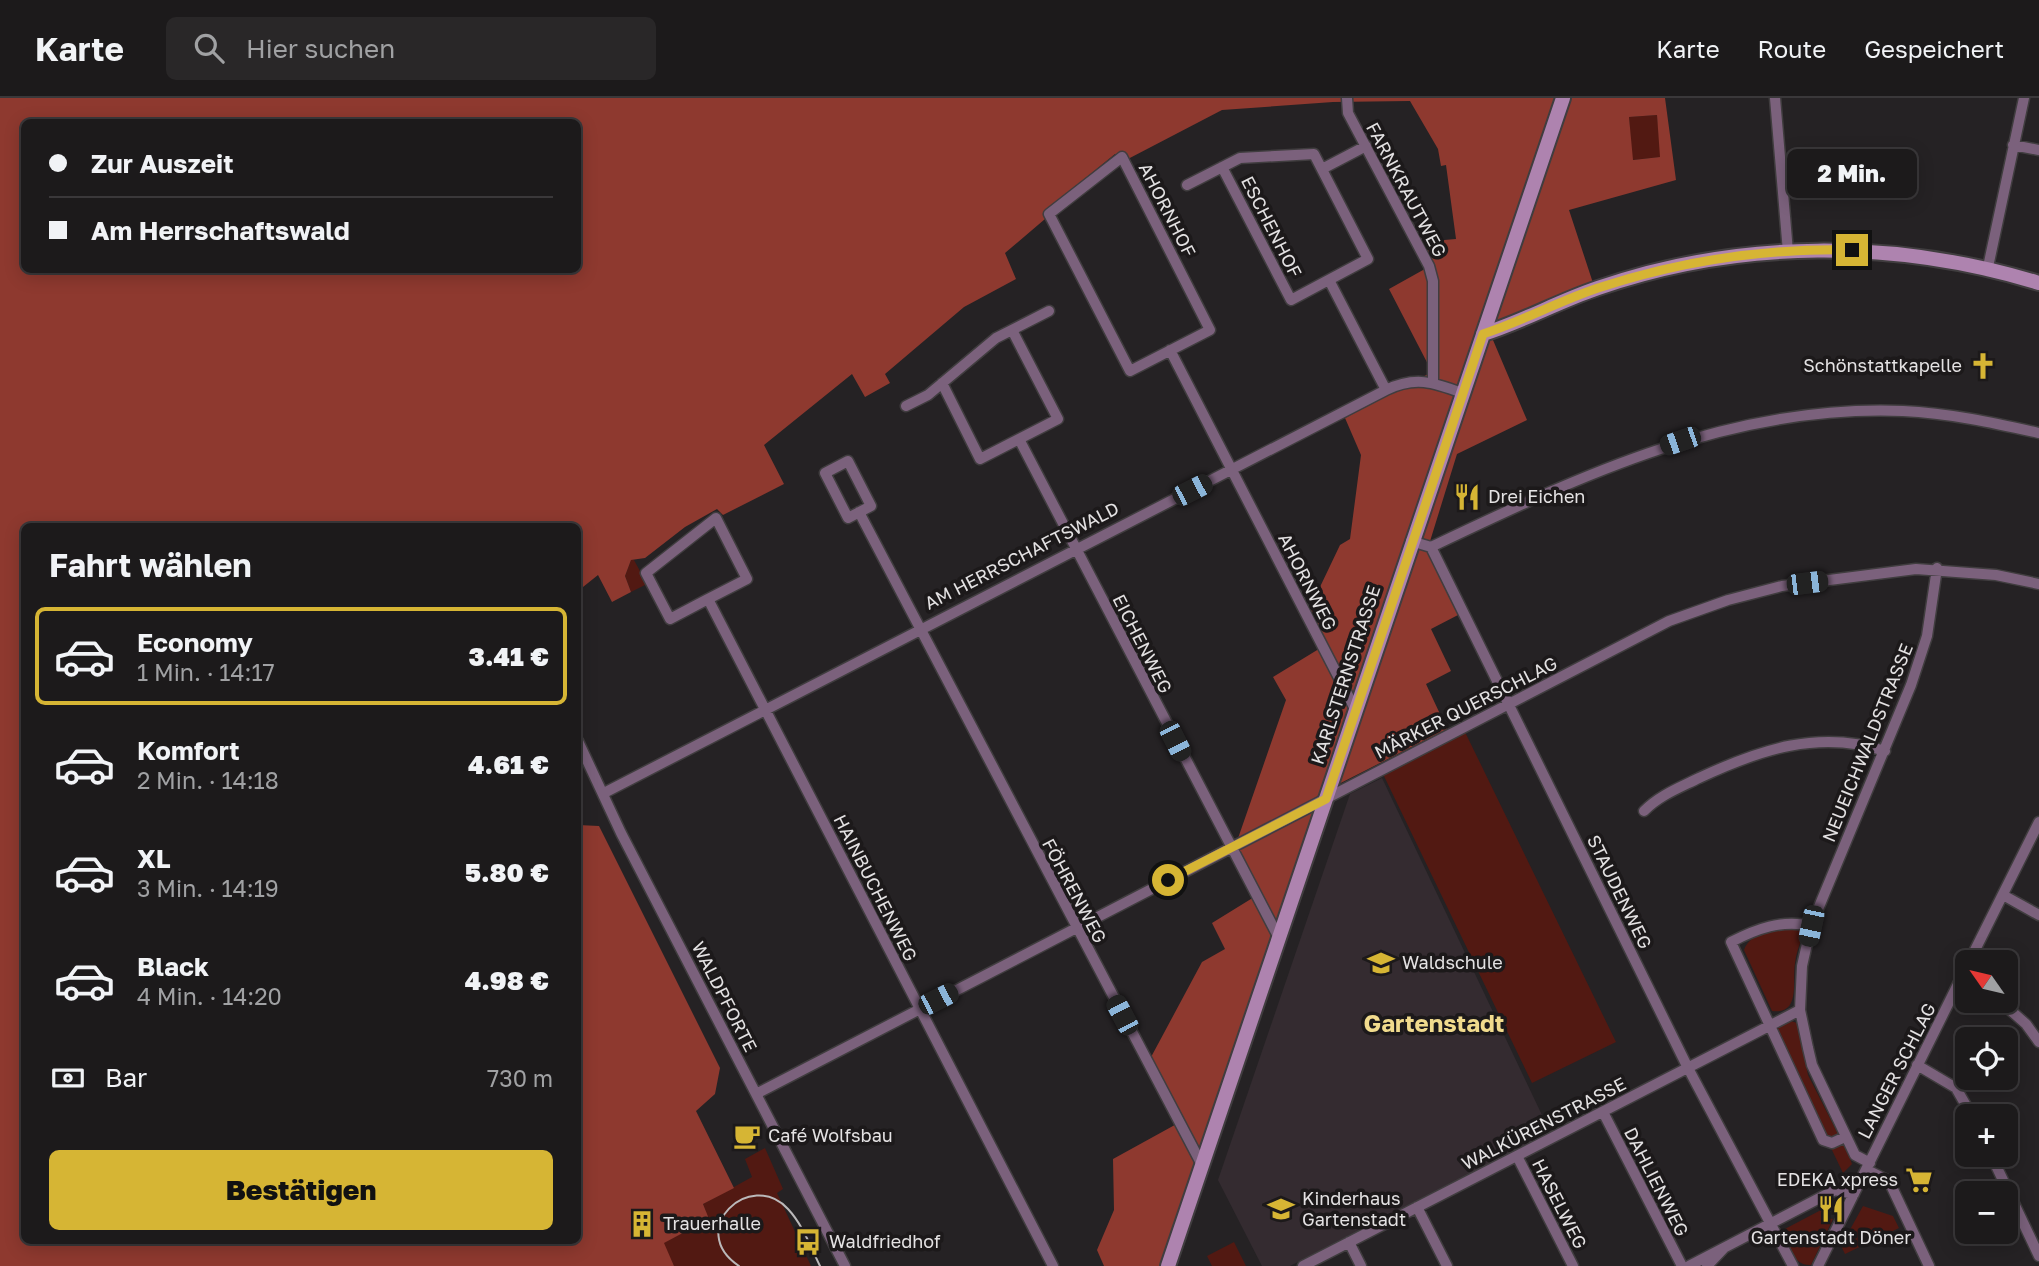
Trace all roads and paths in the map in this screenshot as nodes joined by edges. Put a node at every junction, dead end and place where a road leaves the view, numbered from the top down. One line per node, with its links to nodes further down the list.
1 (1347, 98): 6 (street, FARNKRAUTWEG)
2 (1563, 98): 17 (street, KARLSTERNSTRASSE)
3 (1775, 98): 11 (street)
4 (2024, 98): 5 (street)
5 (2013, 145): 7 (street); 12 (street)
6 (1366, 146): 9 (street); 19 (street, FARNKRAUTWEG)
7 (2039, 150)
8 (1222, 167): 9 (street, ESCHENHOF); 10 (street, ESCHENHOF); 13 (street, ESCHENHOF)
9 (1322, 169): 13 (street, ESCHENHOF)
10 (1187, 185)
11 (1788, 252): 12 (street); 17 (street)
12 (1988, 267): 14 (street)
13 (1329, 280): 21 (street, ESCHENHOF)
14 (2039, 283)
15 (1049, 311): 16 (street)
16 (1012, 330): 20 (street); 25 (street)
17 (1483, 334): 22 (street, KARLSTERNSTRASSE)
18 (1170, 350): 18 (street, AHORNHOF); 26 (street)
19 (1433, 382): 21 (street, AM HERRSCHAFTSWALD); 22 (street, AM HERRSCHAFTSWALD)
20 (942, 383): 23 (street); 25 (street)
21 (1386, 390): 26 (street, AM HERRSCHAFTSWALD)
22 (1462, 393): 28 (street, KARLSTERNSTRASSE)
23 (906, 406)
24 (2039, 433): 29 (street)
25 (1019, 439): 30 (street, EICHENWEG)
26 (1231, 469): 30 (street, AM HERRSCHAFTSWALD); 36 (street, AHORNWEG)
27 (859, 512): 27 (street); 34 (street, FÖHRENWEG)
28 (1411, 541): 29 (street); 36 (street, KARLSTERNSTRASSE)
29 (1431, 547): 35 (street, STAUDENWEG)
30 (1076, 550): 34 (street, AM HERRSCHAFTSWALD); 44 (street, EICHENWEG)
31 (1937, 568): 32 (street, MÄRKER QUERSCHLAG); 35 (street, MÄRKER QUERSCHLAG); 39 (street, NEUEICHWALDSTRASSE)
32 (2039, 584)
33 (708, 599): 33 (street); 37 (street, HAINBUCHENWEG)
34 (921, 630): 37 (street, AM HERRSCHAFTSWALD); 48 (street, FÖHRENWEG)
35 (1509, 705): 41 (street, MÄRKER QUERSCHLAG); 58 (street, STAUDENWEG)
36 (1355, 709): 41 (street, KARLSTERNSTRASSE)
37 (765, 711): 40 (street, AM HERRSCHAFTSWALD); 52 (street, HAINBUCHENWEG)
38 (581, 747): 40 (street, WALDPFORTE)
39 (1885, 751): 42 (street); 47 (street, NEUEICHWALDSTRASSE)
40 (604, 793): 59 (street, WALDPFORTE)
41 (1326, 799): 44 (street, MÄRKER QUERSCHLAG); 49 (street, KARLSTERNSTRASSE)
42 (1644, 811)
43 (2039, 822): 45 (street, LANGER SCHLAG)
44 (1230, 848): 48 (street, MÄRKER QUERSCHLAG); 49 (street, EICHENWEG)
45 (2003, 895): 46 (street); 50 (street, LANGER SCHLAG)
46 (2039, 915)
47 (1811, 926): 53 (street, NEUEICHWALDSTRASSE); 55 (street)
48 (1076, 928): 52 (street, MÄRKER QUERSCHLAG); 64 (street, FÖHRENWEG)
49 (1279, 938): 64 (street, KARLSTERNSTRASSE)
50 (1975, 950)
51 (1955, 998): 57 (street, LANGER SCHLAG)
52 (920, 1008): 59 (street, MÄRKER QUERSCHLAG); 74 (street, HAINBUCHENWEG)
53 (1800, 1010): 55 (street, WALKÜRENSTRASSE); 62 (street, NEUEICHWALDSTRASSE)
54 (2014, 1013): 56 (street)
55 (1770, 1025): 58 (street, WALKÜRENSTRASSE); 62 (street)
56 (2039, 1042)
57 (1917, 1065): 60 (street); 65 (street, LANGER SCHLAG)
58 (1688, 1068): 61 (street, WALKÜRENSTRASSE); 69 (street, STAUDENWEG)
59 (756, 1094): 73 (street, WALDPFORTE)
60 (1965, 1104)
61 (1603, 1112): 63 (street, WALKÜRENSTRASSE); 80 (street, DAHLIENWEG)
62 (1845, 1136): 65 (street, NEUEICHWALDSTRASSE)
63 (1517, 1156): 68 (street, WALKÜRENSTRASSE); 79 (street, HASELWEG)
64 (1202, 1165): 75 (street, KARLSTERNSTRASSE)
65 (1868, 1166): 67 (street, LANGER SCHLAG); 85 (street, NEUEICHWALDSTRASSE)
66 (1996, 1167): 72 (street)
67 (1854, 1194): 69 (street); 84 (street, LANGER SCHLAG)
68 (1417, 1207): 70 (street, WALKÜRENSTRASSE); 78 (street)
69 (1771, 1224): 71 (street); 83 (street, STAUDENWEG)
70 (1349, 1242): 76 (street, WALKÜRENSTRASSE); 77 (street)
71 (1724, 1248): 81 (street); 82 (street)
72 (2039, 1256)
73 (845, 1266)
74 (1054, 1266)
75 (1168, 1266)
76 (1303, 1266)
77 (1362, 1266)
78 (1447, 1266)
79 (1573, 1266)
80 (1682, 1266)
81 (1689, 1266)
82 (1707, 1266)
83 (1793, 1266)
84 (1818, 1266)
85 (1929, 1266)

